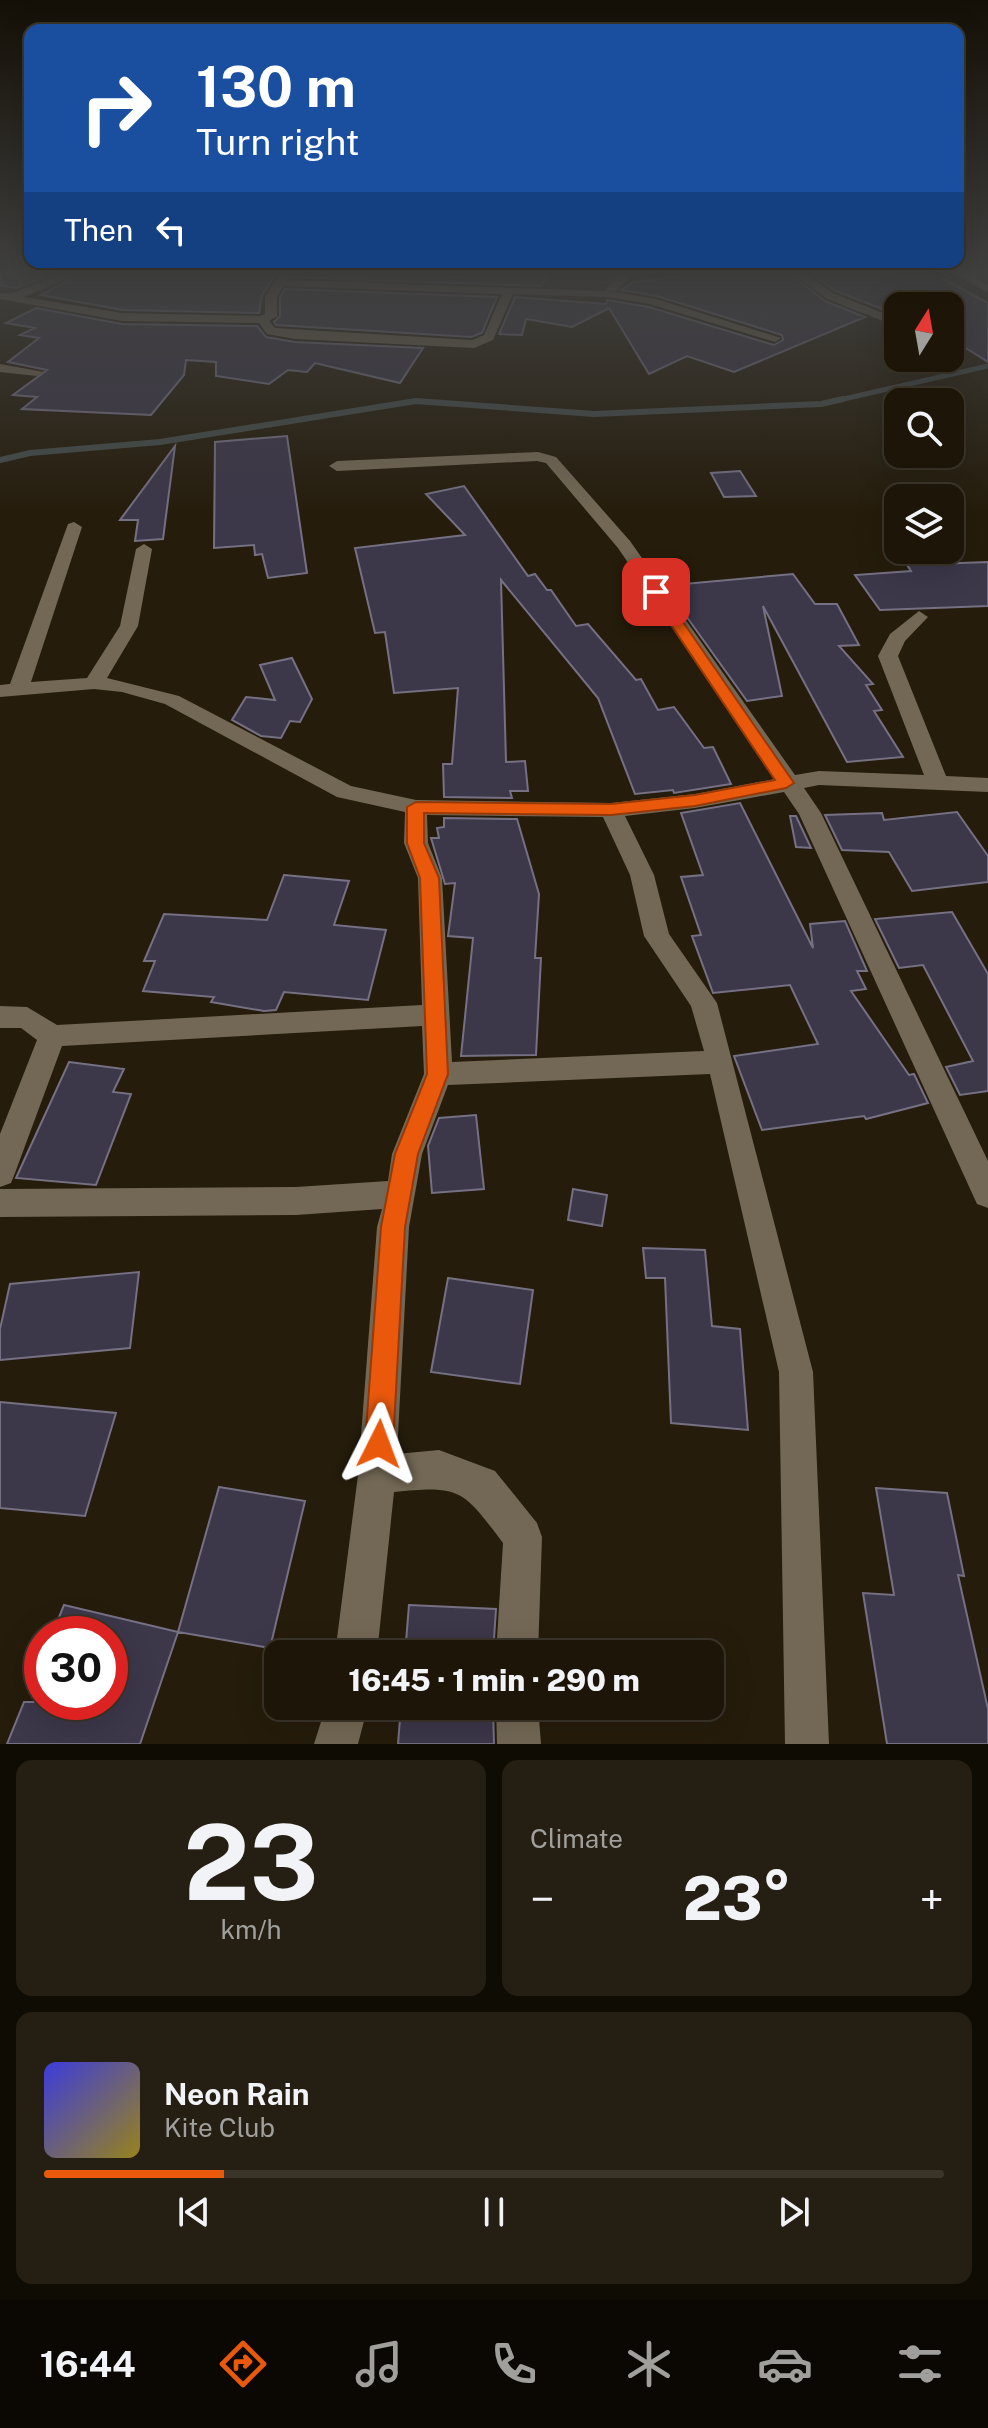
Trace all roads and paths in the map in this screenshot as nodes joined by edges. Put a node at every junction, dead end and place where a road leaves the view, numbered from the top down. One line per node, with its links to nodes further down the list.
1 (0, 368): 2 (street)
2 (37, 372)
3 (337, 466): 9 (street)
4 (74, 527): 8 (street)
5 (144, 549): 7 (street)
6 (919, 617): 10 (street)
7 (94, 683): 8 (street); 12 (street)
8 (9, 690)
9 (786, 783): 10 (street); 13 (street); 21 (street)
10 (938, 784): 11 (street)
11 (988, 785)
12 (416, 807): 13 (street); 14 (street)
13 (611, 810): 17 (street)
14 (434, 1015): 16 (street); 18 (street)
15 (0, 1017): 16 (street)
16 (52, 1036): 19 (street)
17 (721, 1062): 18 (street); 30 (street)
18 (438, 1074): 20 (street)
19 (0, 1173)
20 (401, 1194): 22 (street); 23 (street)
21 (988, 1194)
22 (0, 1203)
23 (377, 1475): 24 (street); 25 (street)
24 (358, 1640)
25 (518, 1640)
26 (343, 1720): 28 (street)
27 (518, 1720): 29 (street)
28 (336, 1744)
29 (519, 1744)
30 (807, 1744)

